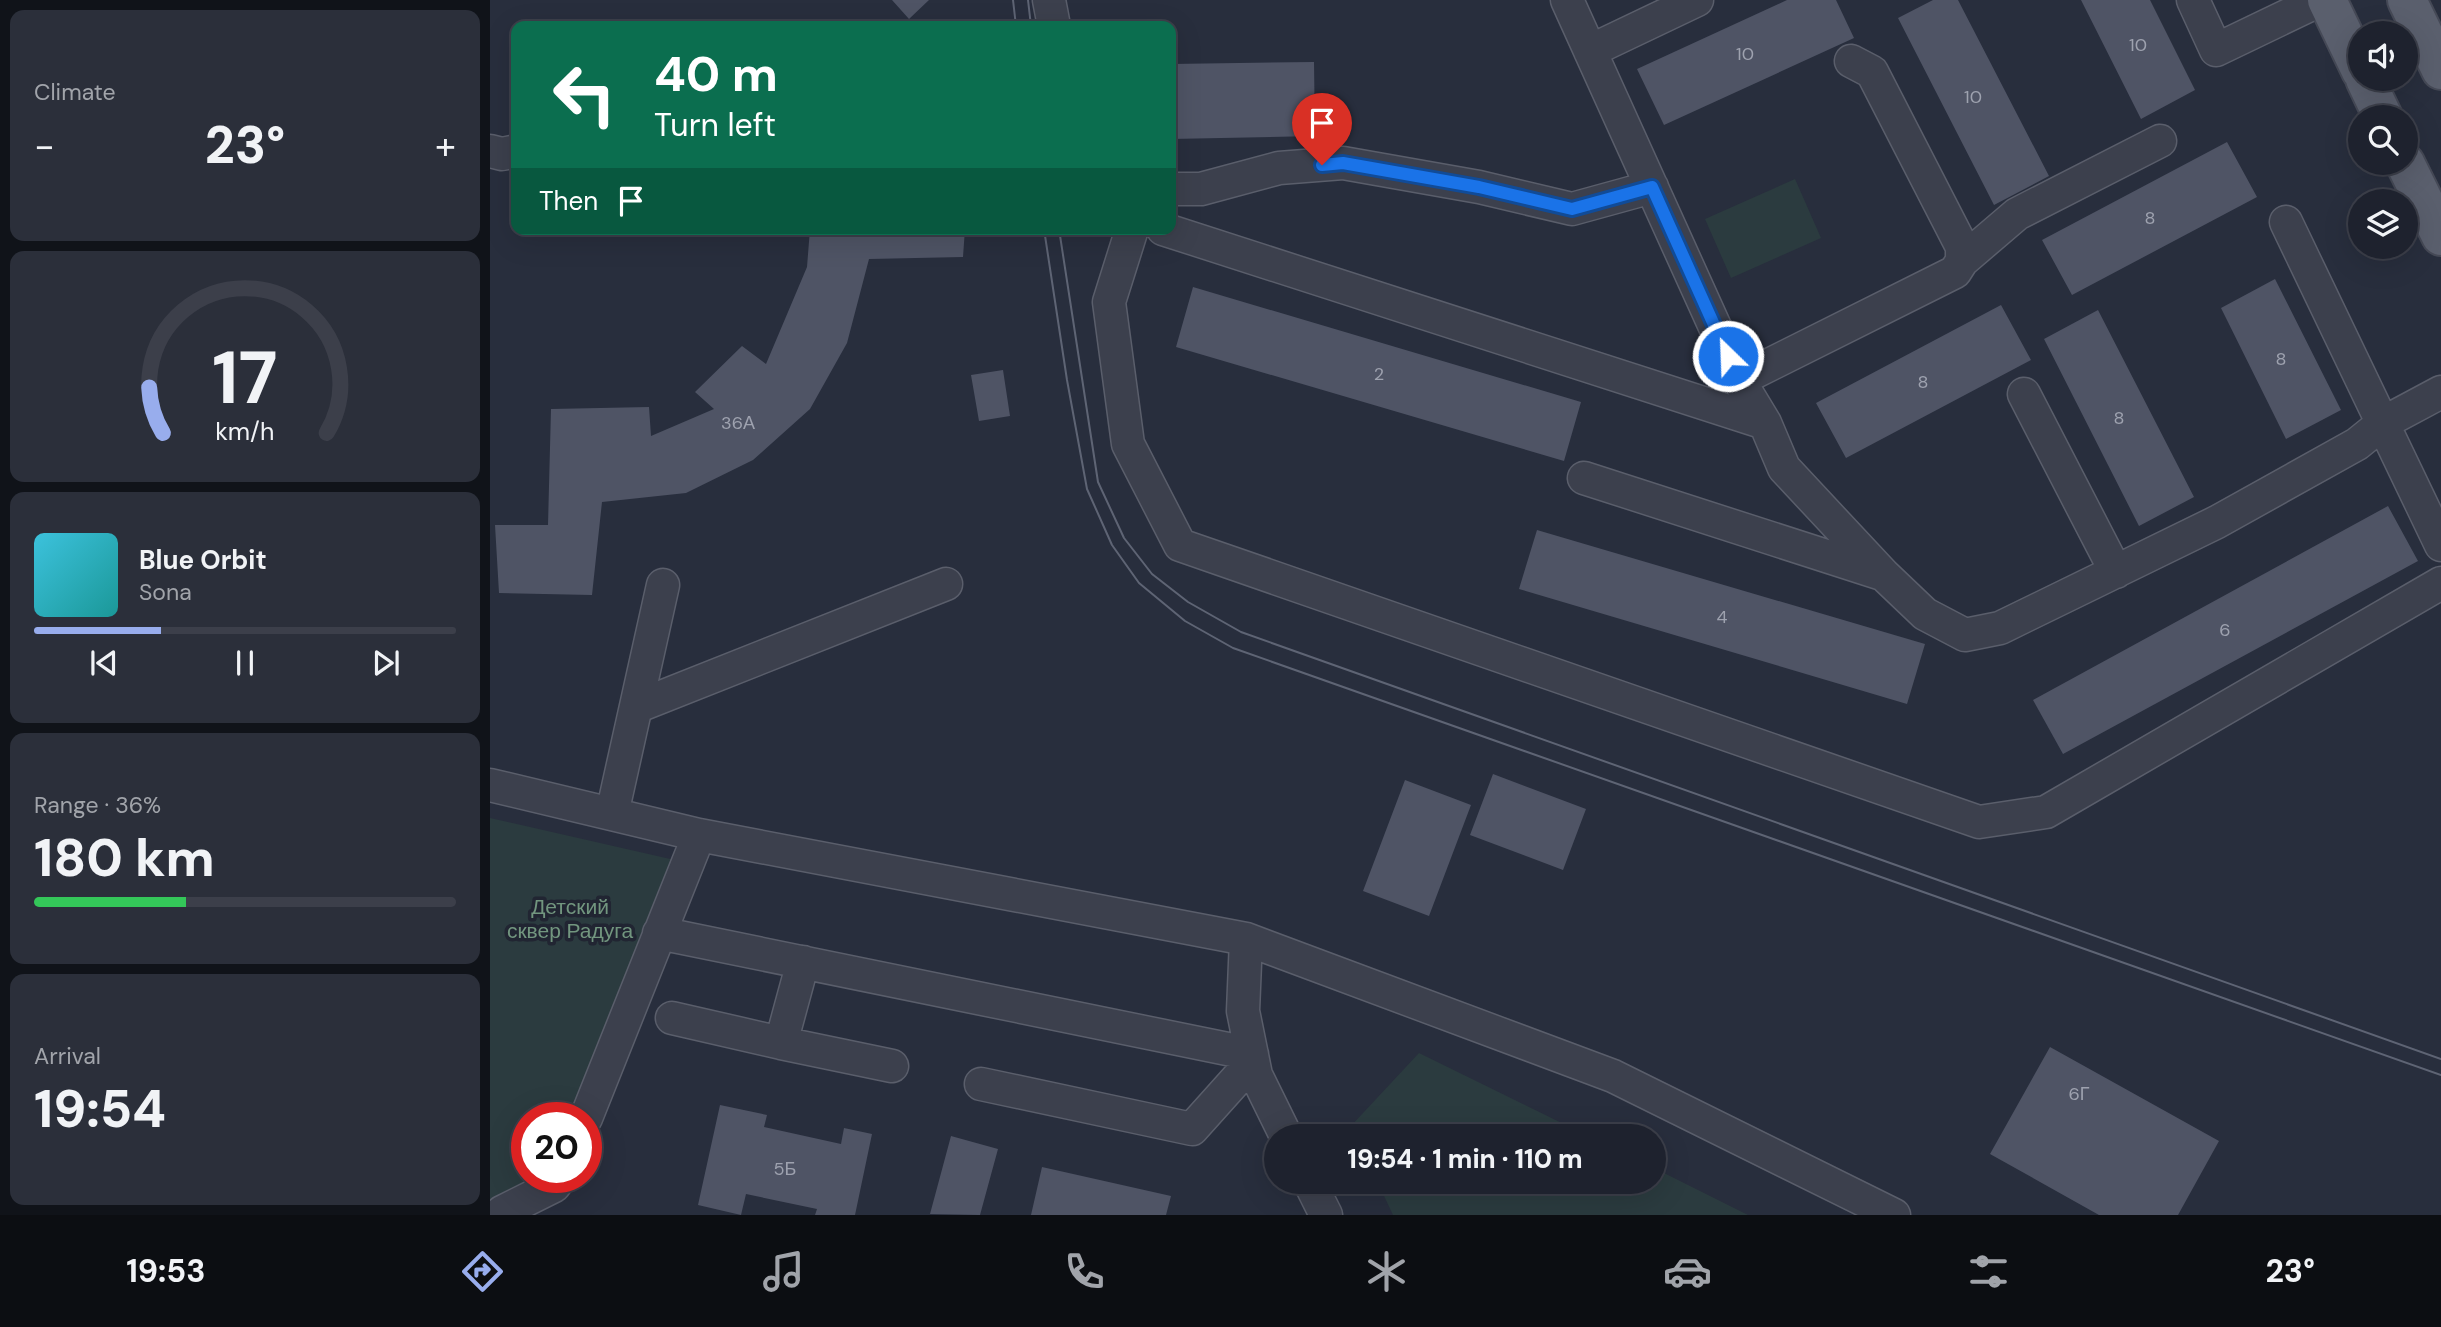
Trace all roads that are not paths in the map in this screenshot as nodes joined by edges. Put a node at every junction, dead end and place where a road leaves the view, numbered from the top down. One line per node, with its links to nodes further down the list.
1 (1049, 0): 8 (street)
2 (1567, 0): 10 (street)
3 (1697, 0): 10 (street)
4 (2193, 0): 5 (street)
5 (2319, 0)
6 (2326, 0): 9 (main road)
7 (2407, 0): 12 (main road)
8 (1053, 21)
9 (2348, 45)
10 (1590, 51): 17 (street)
11 (1852, 61): 23 (street)
12 (2441, 70)
13 (2160, 141): 23 (street)
14 (490, 151): 15 (street)
15 (511, 152)
16 (2411, 175): 22 (main road)
17 (1652, 187): 18 (street); 24 (street)
18 (1176, 189)
19 (2286, 222): 28 (street)
20 (1176, 233): 27 (street)
21 (1130, 235): 33 (street)
22 (2441, 236)
23 (1962, 261): 24 (street)
24 (1739, 380): 27 (street)
25 (2441, 392): 28 (street)
26 (2024, 394): 31 (street)
27 (1765, 423): 32 (street)
28 (2383, 423): 30 (street); 31 (street)
29 (1584, 478): 32 (street)
30 (2441, 545)
31 (2116, 572): 32 (street)
32 (1883, 574)
33 (2441, 583)
34 (946, 584): 36 (street)
35 (663, 585): 36 (street)
36 (636, 707): 38 (street)
37 (490, 785): 38 (street)
38 (612, 814): 39 (street)
39 (699, 835): 40 (street); 41 (street)
40 (659, 933): 42 (street); 48 (street)
41 (1246, 939): 45 (street); 54 (street)
42 (803, 962): 44 (street); 45 (street)
43 (672, 1018): 44 (street)
44 (781, 1043): 46 (street)
45 (1252, 1057): 47 (street); 49 (street)
46 (892, 1066)
47 (981, 1084)
48 (592, 1102)
49 (1280, 1124)
50 (540, 1193): 52 (street)
51 (1316, 1194): 53 (street)
52 (500, 1214)
53 (1326, 1215)
54 (1894, 1215)

